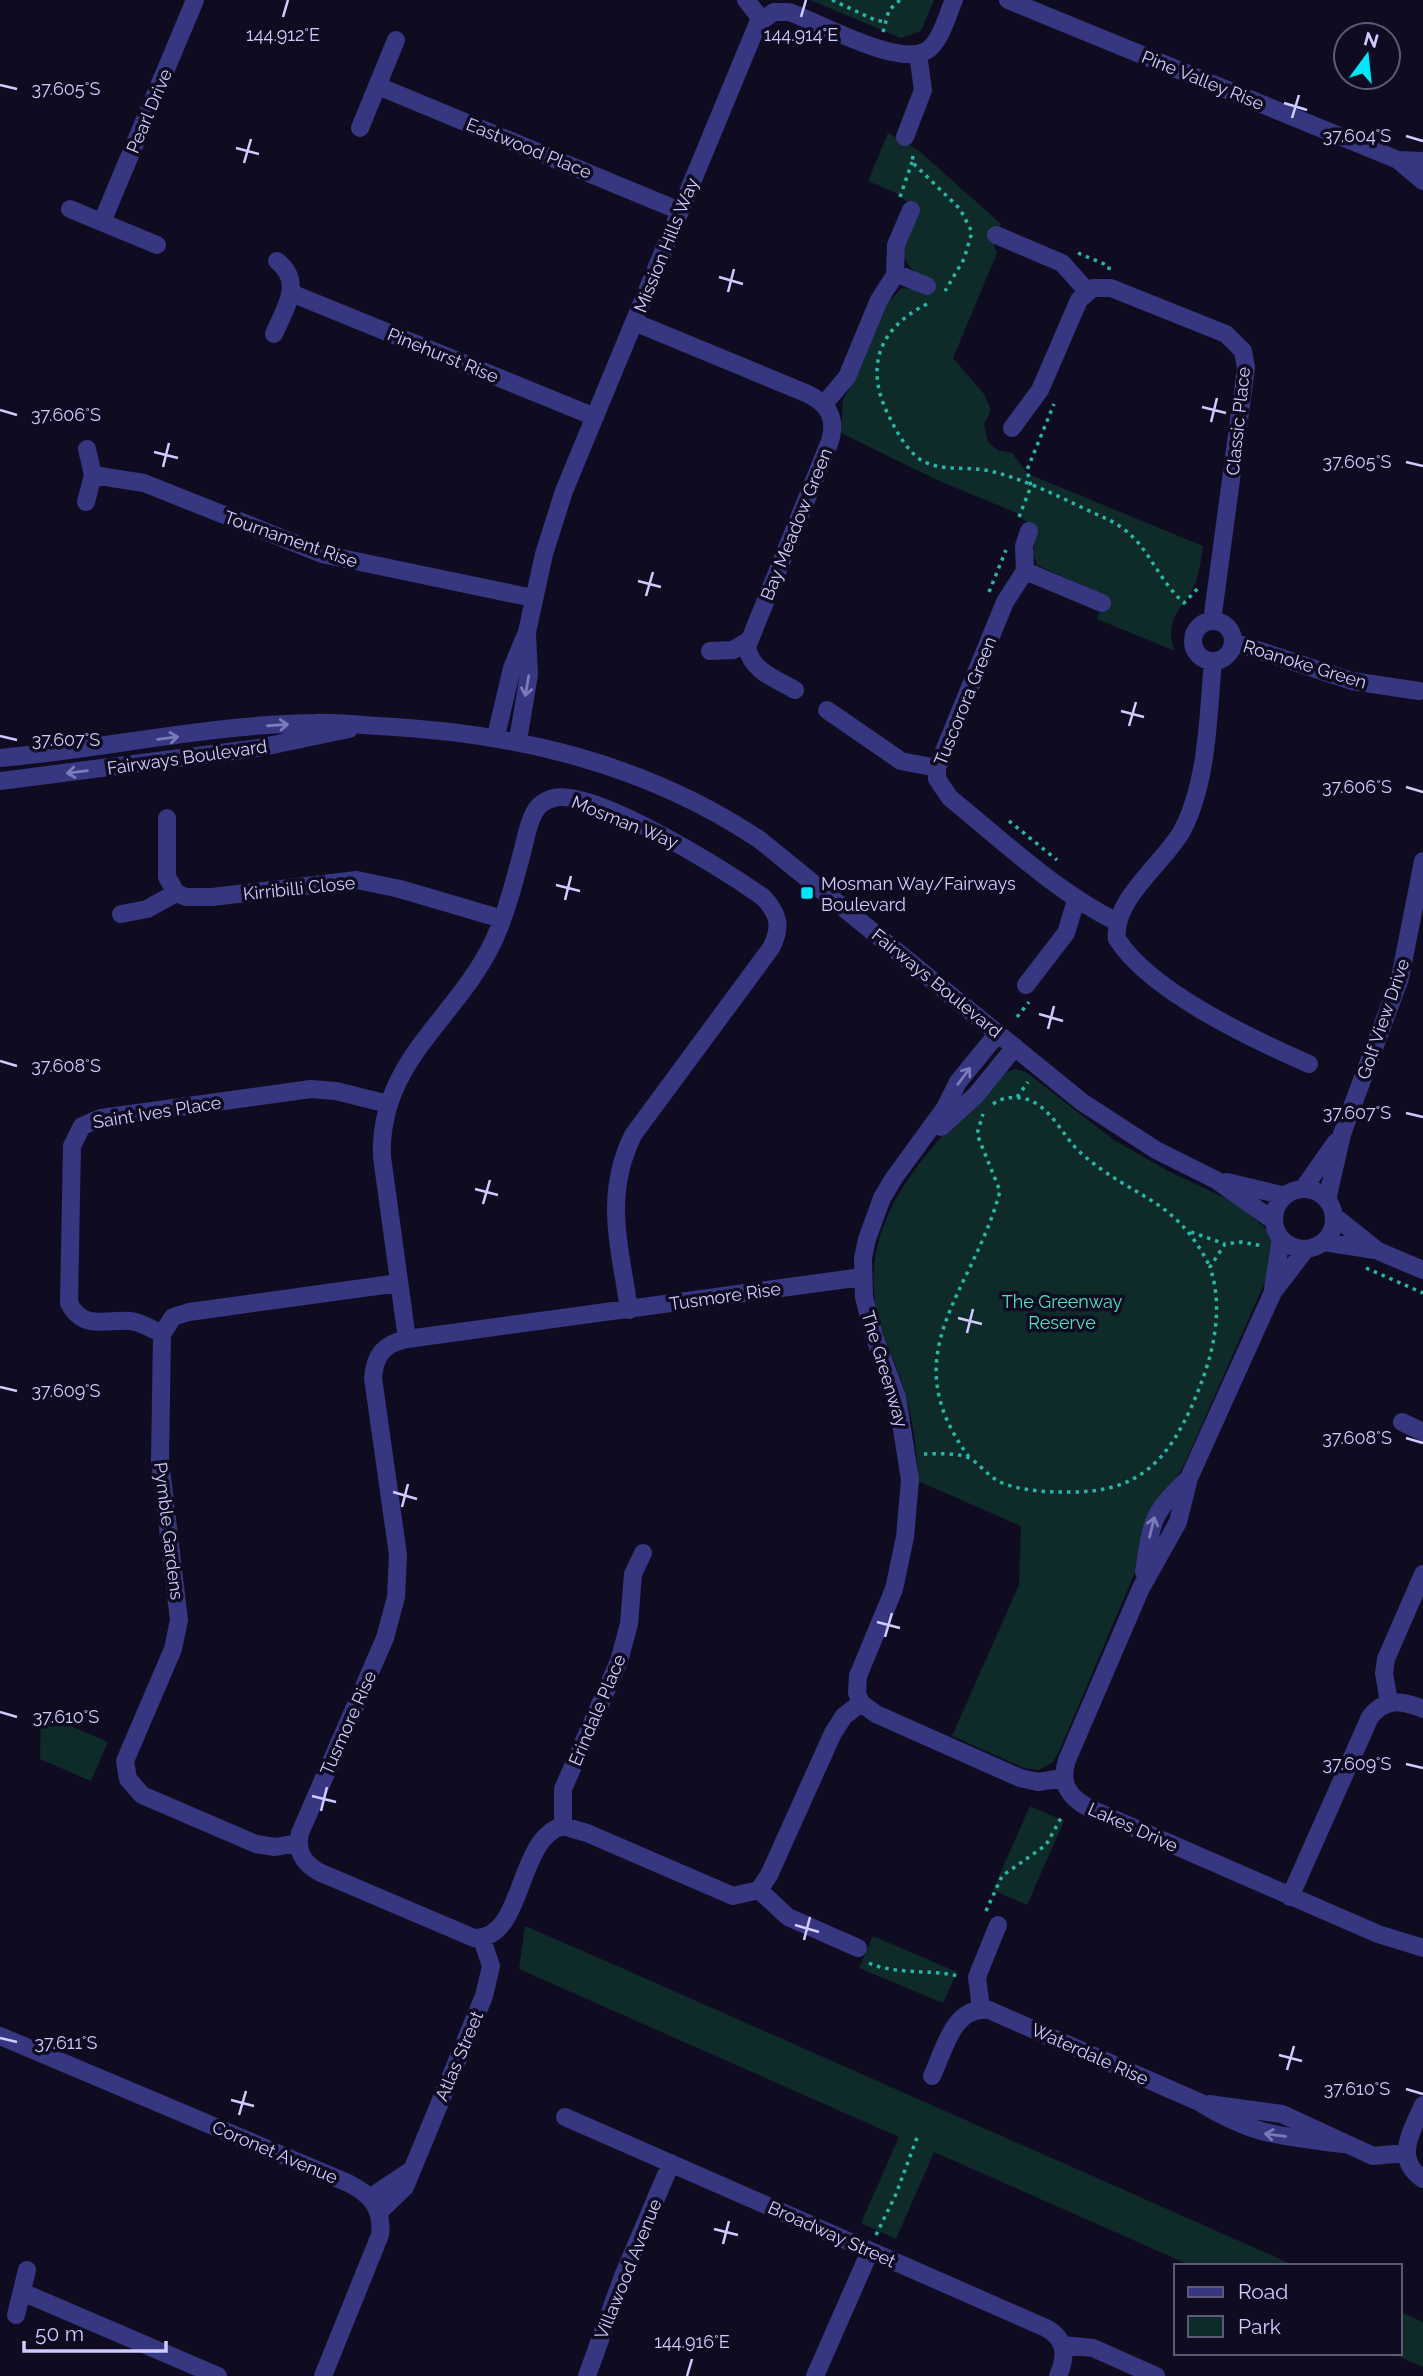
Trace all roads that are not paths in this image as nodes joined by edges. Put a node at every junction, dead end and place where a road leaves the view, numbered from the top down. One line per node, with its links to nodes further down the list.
1 (195, 0): 17 (street, Pearl Drive)
2 (746, 0): 5 (street)
3 (954, 0): 7 (street)
4 (1008, 0): 11 (street, Pine Valley Rise)
5 (761, 19): 7 (street); 16 (street, Mission Hills Way)
6 (396, 40): 8 (street)
7 (918, 54): 10 (street)
8 (378, 86): 9 (street); 16 (street, Eastwood Place)
9 (359, 128)
10 (905, 137)
11 (1398, 160): 12 (street, Pine Valley Rise); 13 (street, Pine Valley Rise)
12 (1423, 161)
13 (1423, 181)
14 (905, 205): 21 (street)
15 (70, 209): 17 (street)
16 (680, 211): 25 (street, Mission Hills Way)
17 (102, 222): 19 (street)
18 (996, 235): 22 (street)
19 (157, 245)
20 (277, 261): 23 (street)
21 (895, 273): 24 (street); 27 (street)
22 (1087, 291): 29 (street); 37 (street, Classic Place)
23 (291, 293): 26 (street); 28 (street, Pinehurst Rise)
24 (933, 294)
25 (634, 322): 27 (street); 28 (street, Mission Hills Way)
26 (274, 334)
27 (824, 404): 39 (street, Bay Meadow Green)
28 (595, 417): 35 (street, Mission Hills Way)
29 (1012, 428)
30 (87, 449): 31 (street)
31 (93, 475): 32 (street); 35 (street, Tournament Rise)
32 (86, 502)
33 (1029, 531): 34 (street, Tuscorora Green)
34 (1025, 571): 36 (street); 52 (street, Tuscorora Green)
35 (533, 598): 38 (street, Mission Hills Way)
36 (1102, 603)
37 (1212, 621): 40 (street); 42 (street)
38 (527, 632): 48 (street, Mission Hills Way); 49 (street, Mission Hills Way, one-way to 49)
39 (748, 641): 41 (street); 43 (street)
40 (1233, 642): 42 (street); 44 (street, Roanoke Green)
41 (710, 651)
42 (1213, 661): 60 (street)
43 (795, 690)
44 (1422, 694)
45 (827, 710): 52 (street)
46 (373, 726): 47 (street, Fairways Boulevard, one-way to 46); 48 (street, Fairways Boulevard); 50 (street, Fairways Boulevard)
47 (210, 733): 50 (street); 51 (street, Fairways Boulevard, one-way to 47)
48 (496, 736): 49 (street, Fairways Boulevard)
49 (518, 740): 62 (street, Fairways Boulevard)
50 (214, 754): 53 (street, Fairways Boulevard, one-way to 53)
51 (0, 758)
52 (937, 768): 57 (street, Tuscorora Green)
53 (0, 781)
54 (167, 818): 56 (street)
55 (1423, 860): 66 (street, Golf View Drive)
56 (176, 893): 58 (street); 59 (street, Kirribilli Close)
57 (1076, 900): 60 (street, Tuscorora Green); 61 (street)
58 (121, 914)
59 (502, 919): 65 (street, Mosman Way); 81 (street, Mosman Way)
60 (1117, 922): 64 (street)
61 (1026, 985)
62 (998, 1032): 63 (street, Fairways Boulevard); 67 (street, The Greenway, one-way to 62)
63 (1015, 1047): 67 (street, The Greenway); 68 (street, Fairways Boulevard)
64 (1308, 1064)
65 (388, 1104): 79 (street, Mosman Way); 82 (street, Saint Ives Place)
66 (1342, 1134): 69 (street, Golf View Drive); 71 (street, Golf View Drive)
67 (914, 1154): 78 (street, The Greenway)
68 (1216, 1180): 70 (street, Fairways Boulevard); 72 (street, Fairways Boulevard)
69 (1303, 1189): 70 (street); 71 (street)
70 (1285, 1196): 72 (street)
71 (1331, 1208): 73 (street); 76 (street)
72 (1274, 1221): 74 (street)
73 (1324, 1242): 75 (street); 76 (street)
74 (1281, 1245): 75 (street); 80 (street)
75 (1306, 1249): 80 (street)
76 (1378, 1251): 77 (street)
77 (1423, 1270)
78 (862, 1278): 81 (street, Tusmore Rise); 89 (street, The Greenway)
79 (399, 1283): 82 (street); 83 (street, Mosman Way)
80 (1273, 1292): 91 (street)
81 (629, 1310): 83 (street, Tusmore Rise)
82 (162, 1334): 93 (street, Pymble Gardens)
83 (407, 1339): 93 (street, Tusmore Rise)
84 (1402, 1422): 85 (street)
85 (1423, 1432)
86 (643, 1553): 92 (street, Erindale Place)
87 (1423, 1574): 88 (street)
88 (1389, 1702): 90 (street); 95 (street)
89 (861, 1703): 91 (street); 94 (street)
90 (1423, 1709)
91 (1063, 1778): 95 (street, Lakes Drive)
92 (563, 1826): 94 (street); 97 (street)
93 (298, 1843): 97 (street)
94 (759, 1890): 99 (street)
95 (1290, 1897): 98 (street, Lakes Drive)
96 (990, 1922): 102 (street)
97 (482, 1939): 110 (street, Atlas Street)
98 (1404, 1944): 100 (street, Lakes Drive); 101 (street, Lakes Drive)
99 (858, 1948)
100 (1423, 1948)
101 (1423, 1957)
102 (981, 2009): 104 (street); 107 (street, Waterdale Rise)
103 (0, 2036): 110 (street, Coronet Avenue)
104 (932, 2076)
105 (1423, 2105): 107 (street)
106 (565, 2117): 108 (street, Broadway Street)
107 (1405, 2153): 109 (street)
108 (671, 2163): 111 (street, Broadway Street); 118 (street, Villawood Avenue)
109 (1423, 2179)
110 (375, 2205): 117 (street)
111 (873, 2243): 115 (street, Broadway Street); 119 (street)
112 (27, 2270): 113 (street)
113 (22, 2292): 114 (street); 116 (street)
114 (16, 2315)
115 (1063, 2345): 120 (street); 121 (street)
116 (218, 2376)
117 (323, 2376)
118 (587, 2376)
119 (815, 2376)
120 (1058, 2376)
121 (1156, 2376)

